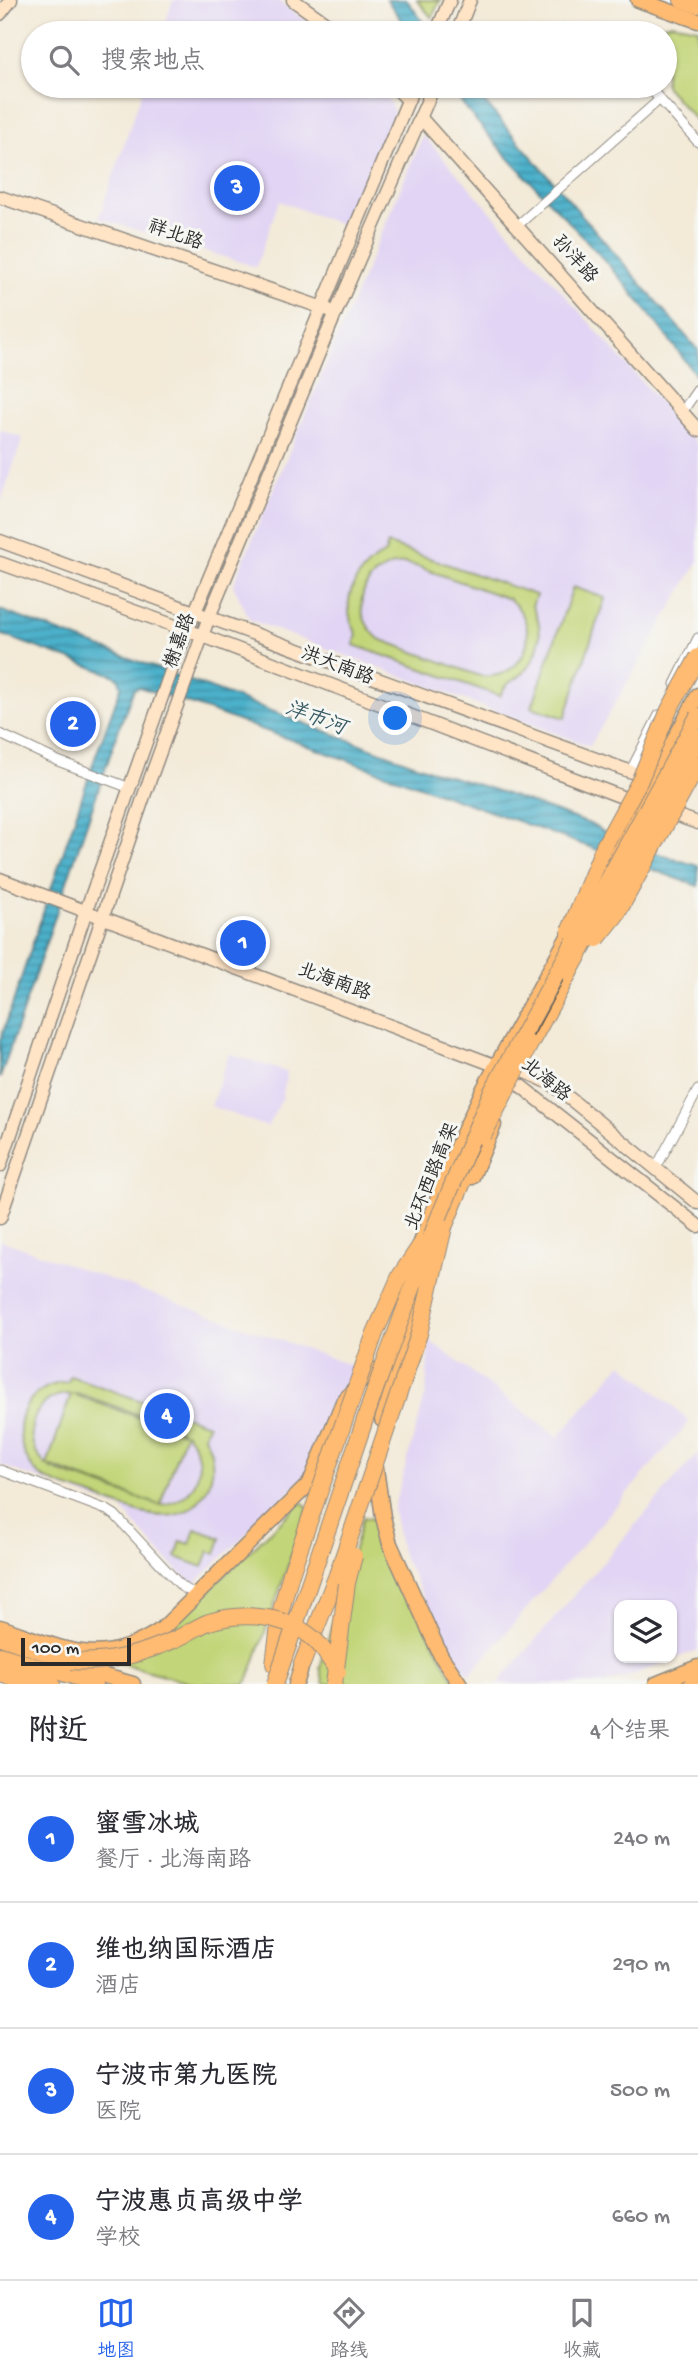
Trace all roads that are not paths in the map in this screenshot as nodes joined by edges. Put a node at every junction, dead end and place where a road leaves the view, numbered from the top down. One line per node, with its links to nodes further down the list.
1 (11, 0): 8 (main road)
2 (293, 0): 9 (main road)
3 (450, 0): 10 (main road)
4 (470, 0): 11 (main road)
5 (638, 0): 12 (main road)
6 (682, 0): 7 (highway)
7 (698, 5)
8 (0, 14)
9 (323, 21)
10 (442, 21)
11 (462, 21)
12 (698, 21)
13 (429, 98): 16 (main road, 榭嘉路)
14 (660, 99): 17 (street); 19 (street)
15 (408, 100): 20 (main road, 榭嘉路)
16 (420, 117): 19 (main road, 孙洋路); 21 (main road, 榭嘉路)
17 (698, 142)
18 (0, 197): 20 (main road, 祥北路)
19 (517, 225): 23 (main road, 孙洋路)
20 (322, 307): 21 (main road, 祥北路); 27 (main road, 榭嘉路)
21 (336, 312): 28 (main road, 榭嘉路)
22 (698, 389): 23 (street)
23 (682, 412): 24 (main road, 孙洋路)
24 (698, 430)
25 (0, 541): 27 (main road, 洪大南路)
26 (0, 564): 29 (main road, 洪大南路)
27 (194, 612): 28 (main road, 洪大南路); 29 (main road, 榭嘉路)
28 (209, 617): 30 (main road, 榭嘉路); 40 (main road, 洪大南路)
29 (187, 631): 30 (main road, 洪大南路); 41 (main road, 榭嘉路)
30 (203, 636): 44 (main road, 洪大南路); 49 (main road, 榭嘉路)
31 (698, 638): 40 (street)
32 (698, 657): 40 (highway, bridge)
33 (698, 677): 40 (highway, bridge)
34 (698, 695): 40 (main road)
35 (698, 716): 51 (highway, 北环西路高架, bridge)
36 (0, 734): 41 (street)
37 (698, 739): 50 (highway, 北环西路高架, bridge)
38 (698, 749): 42 (main road)
39 (698, 765): 50 (highway, bridge)
40 (640, 778): 42 (main road, 洪大南路); 44 (main road); 51 (highway, bridge)
41 (126, 787): 48 (main road, 榭嘉路)
42 (677, 788): 43 (main road, 洪大南路); 45 (main road)
43 (696, 795)
44 (639, 803): 45 (main road, 洪大南路); 52 (main road)
45 (665, 811): 46 (main road, 洪大南路); 53 (main road)
46 (698, 823)
47 (0, 879): 48 (main road, 北海南路)
48 (83, 910): 49 (main road, 北海南路); 55 (main road, 榭嘉路)
49 (104, 918): 52 (main road, 北海南路); 58 (main road, 榭嘉路)
50 (569, 974): 59 (highway, 北环西路高架, bridge)
51 (548, 988): 59 (highway, 北环西路高架, bridge)
52 (497, 1066): 53 (main road, 北海路); 62 (main road)
53 (521, 1078): 57 (main road, 北海路); 60 (main road, 北海路); 63 (main road)
54 (698, 1090): 56 (street)
55 (0, 1166)
56 (657, 1166)
57 (698, 1203)
58 (0, 1218)
59 (440, 1226): 61 (highway, bridge); 71 (highway, bridge); 81 (highway, 北环西路高架, bridge); 82 (highway, 北环西路高架, bridge)
60 (698, 1226)
61 (410, 1362): 72 (highway, bridge); 84 (highway, bridge)
62 (374, 1371): 65 (main road); 71 (main road)
63 (373, 1450): 72 (main road); 86 (main road)
64 (0, 1470): 65 (street)
65 (197, 1595): 66 (main road)
66 (0, 1628)
67 (0, 1637): 85 (highway, bridge)
68 (0, 1645): 79 (main road)
69 (0, 1654): 78 (main road)
70 (0, 1664): 75 (highway)
71 (274, 1664): 80 (main road)
72 (302, 1664): 83 (main road)
73 (698, 1667): 87 (main road)
74 (0, 1674): 75 (main road)
75 (32, 1680): 77 (highway)
76 (698, 1681): 88 (main road)
77 (52, 1684)
78 (95, 1684)
79 (133, 1684)
80 (267, 1684)
81 (275, 1684)
82 (286, 1684)
83 (296, 1684)
84 (334, 1684)
85 (343, 1684)
86 (460, 1684)
87 (656, 1684)
88 (691, 1684)

